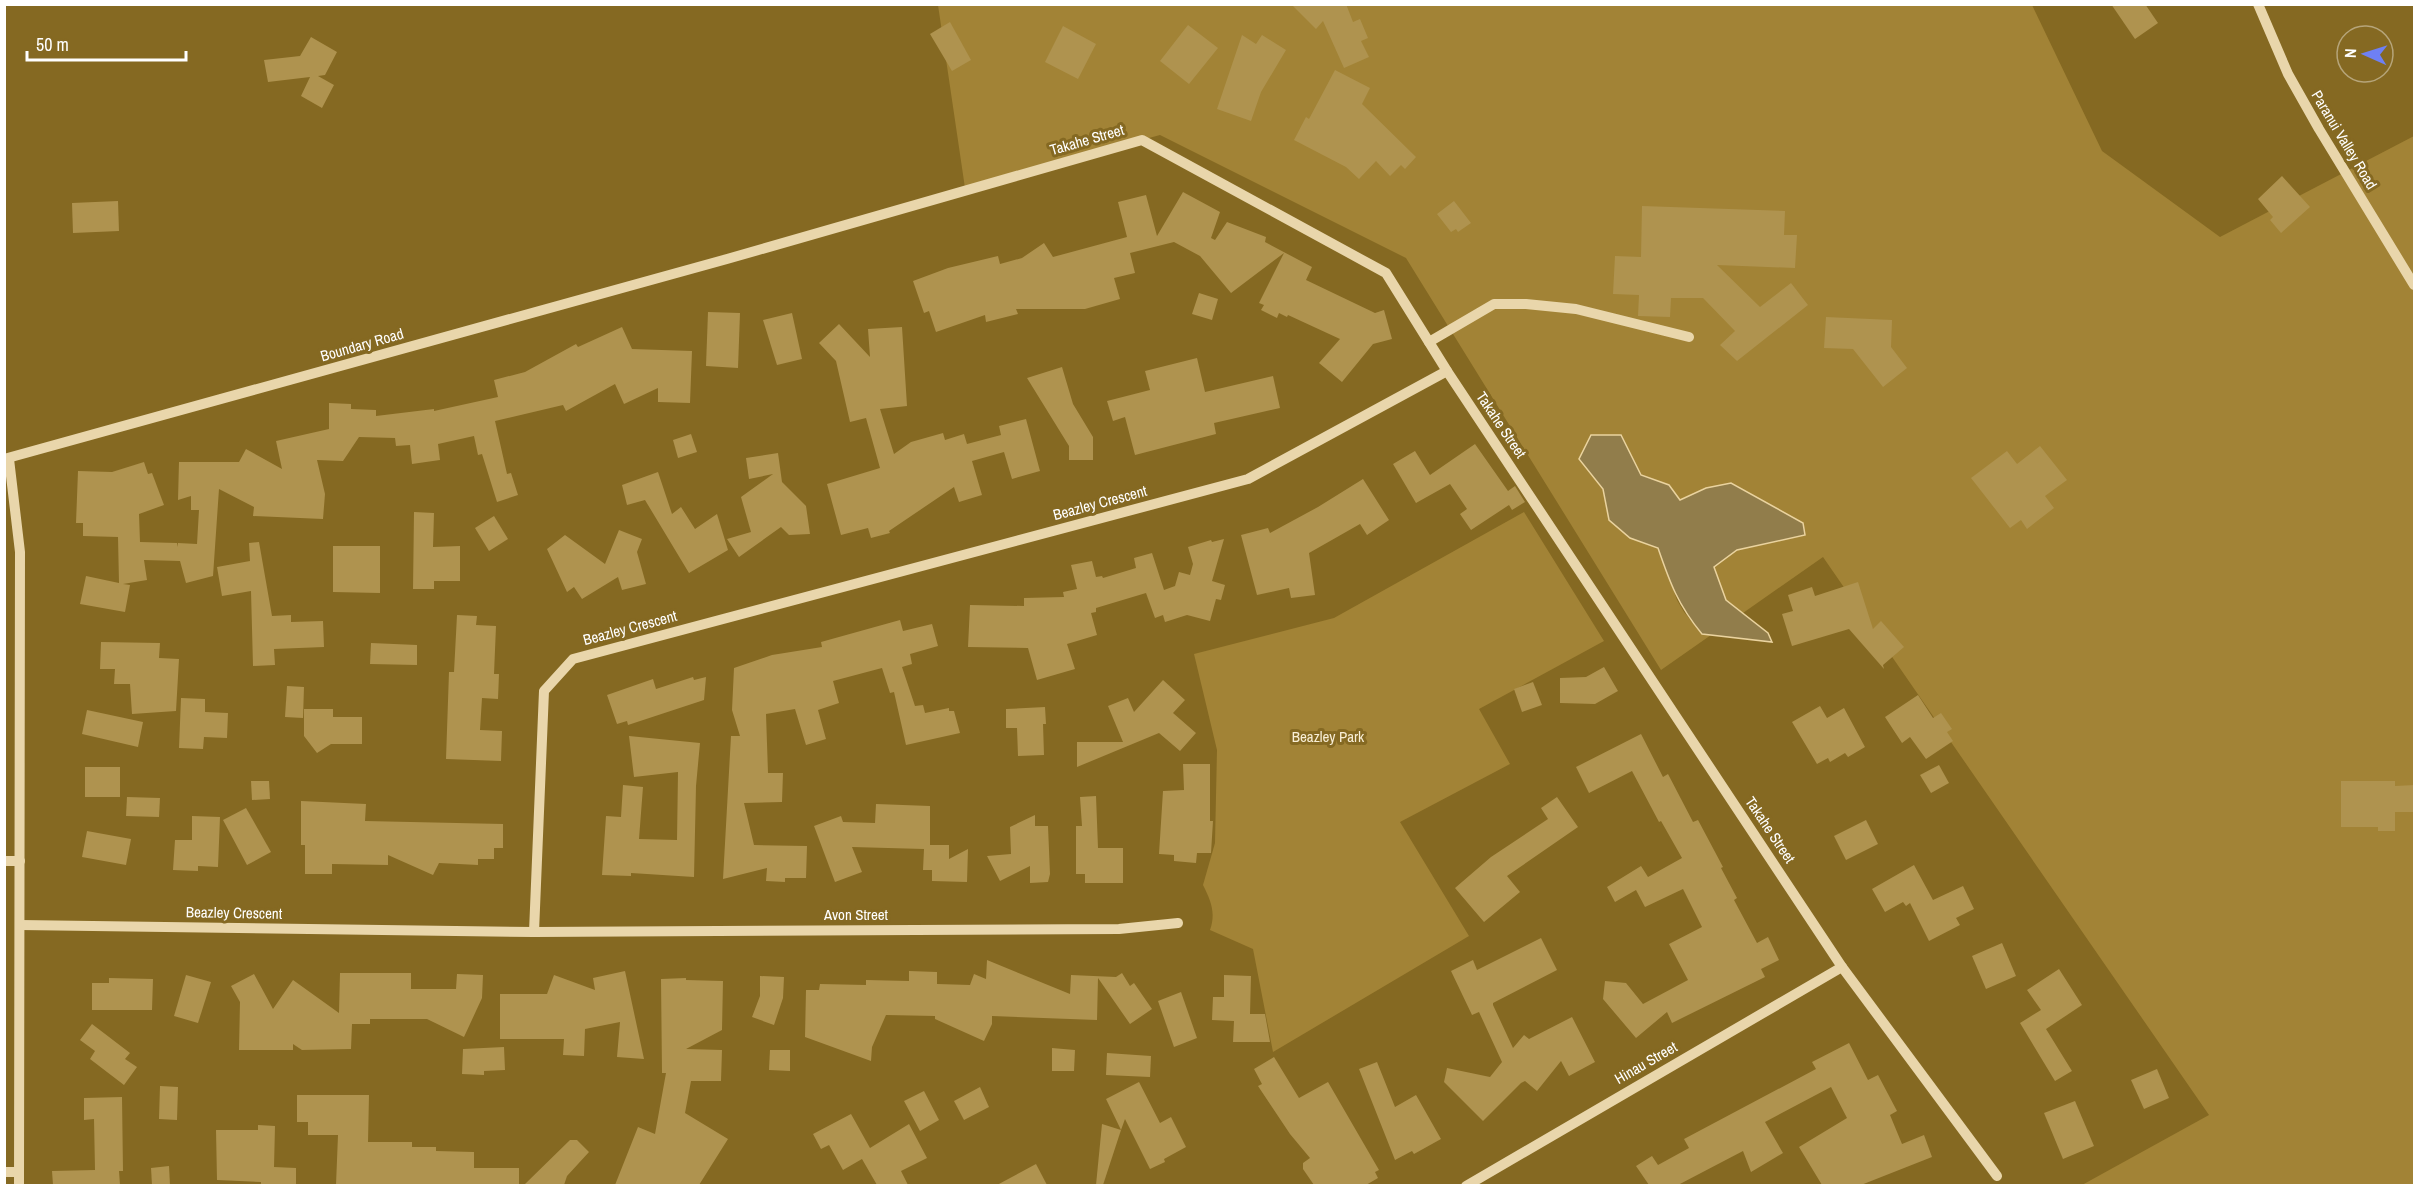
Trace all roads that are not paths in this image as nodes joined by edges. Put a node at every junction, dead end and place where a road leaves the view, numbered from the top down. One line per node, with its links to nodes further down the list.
1 (2258, 4): 3 (street, Paranui Valley Road)
2 (728, 259): 5 (street, Takahe Street); 7 (street, Boundary Road)
3 (2415, 285)
4 (1689, 337): 5 (street)
5 (1429, 342): 6 (street, Takahe Street)
6 (1447, 371): 12 (street, Beazley Crescent); 13 (street, Takahe Street)
7 (7, 459): 9 (street)
8 (4, 861): 9 (street)
9 (20, 861): 11 (street)
10 (1178, 923): 12 (street, Avon Street)
11 (20, 925): 12 (street, Beazley Crescent); 15 (street)
12 (534, 933)
13 (1842, 967): 16 (street, Takahe Street); 18 (street, Hinau Street)
14 (4, 1172): 15 (street)
15 (19, 1172): 17 (street)
16 (1997, 1176)
17 (19, 1185)
18 (1466, 1185)

